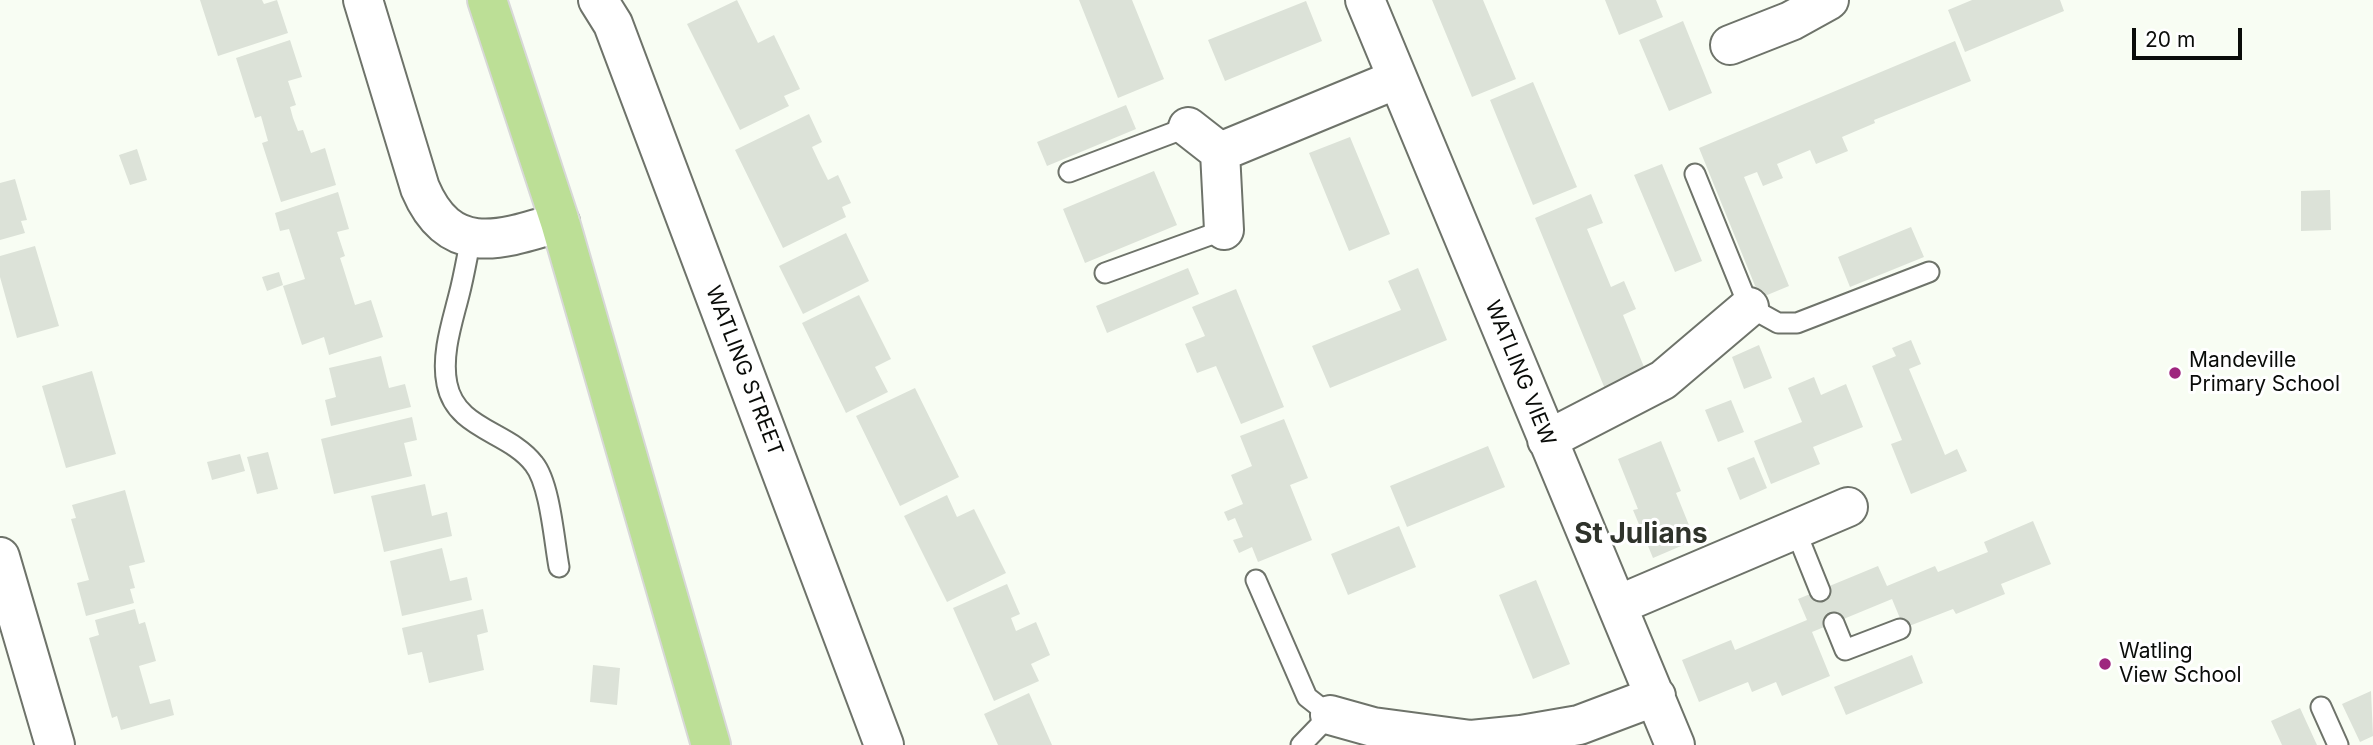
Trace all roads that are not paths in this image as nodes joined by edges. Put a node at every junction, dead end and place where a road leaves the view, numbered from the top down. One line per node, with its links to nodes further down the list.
1 (363, 0): 14 (street)
2 (486, 0): 12 (main road)
3 (598, 0): 33 (street, WATLING STREET)
4 (1365, 0): 7 (street, WATLING VIEW)
5 (1829, 0): 6 (street)
6 (1730, 44)
7 (1397, 79): 9 (street); 18 (street, WATLING VIEW)
8 (1188, 127): 9 (street); 10 (lane)
9 (1220, 152): 13 (street)
10 (1069, 172)
11 (1695, 174): 17 (lane)
12 (560, 222): 14 (street); 32 (main road)
13 (1224, 230): 16 (lane)
14 (471, 238): 22 (lane)
15 (1928, 272): 17 (lane)
16 (1105, 273)
17 (1749, 307): 18 (street)
18 (1547, 440): 25 (street, WATLING VIEW)
19 (1848, 507): 20 (street)
20 (1795, 529): 24 (lane); 25 (street)
21 (0, 557): 31 (street)
22 (559, 567)
23 (1256, 580): 30 (lane)
24 (1820, 590)
25 (1618, 605): 28 (street, WATLING VIEW)
26 (1834, 623): 27 (lane)
27 (1900, 629)
28 (1656, 696): 30 (street); 35 (street, WATLING VIEW)
29 (2321, 707): 36 (lane)
30 (1330, 715): 34 (lane)
31 (55, 745)
32 (711, 745)
33 (884, 745)
34 (1301, 745)
35 (1675, 745)
36 (2338, 745)

